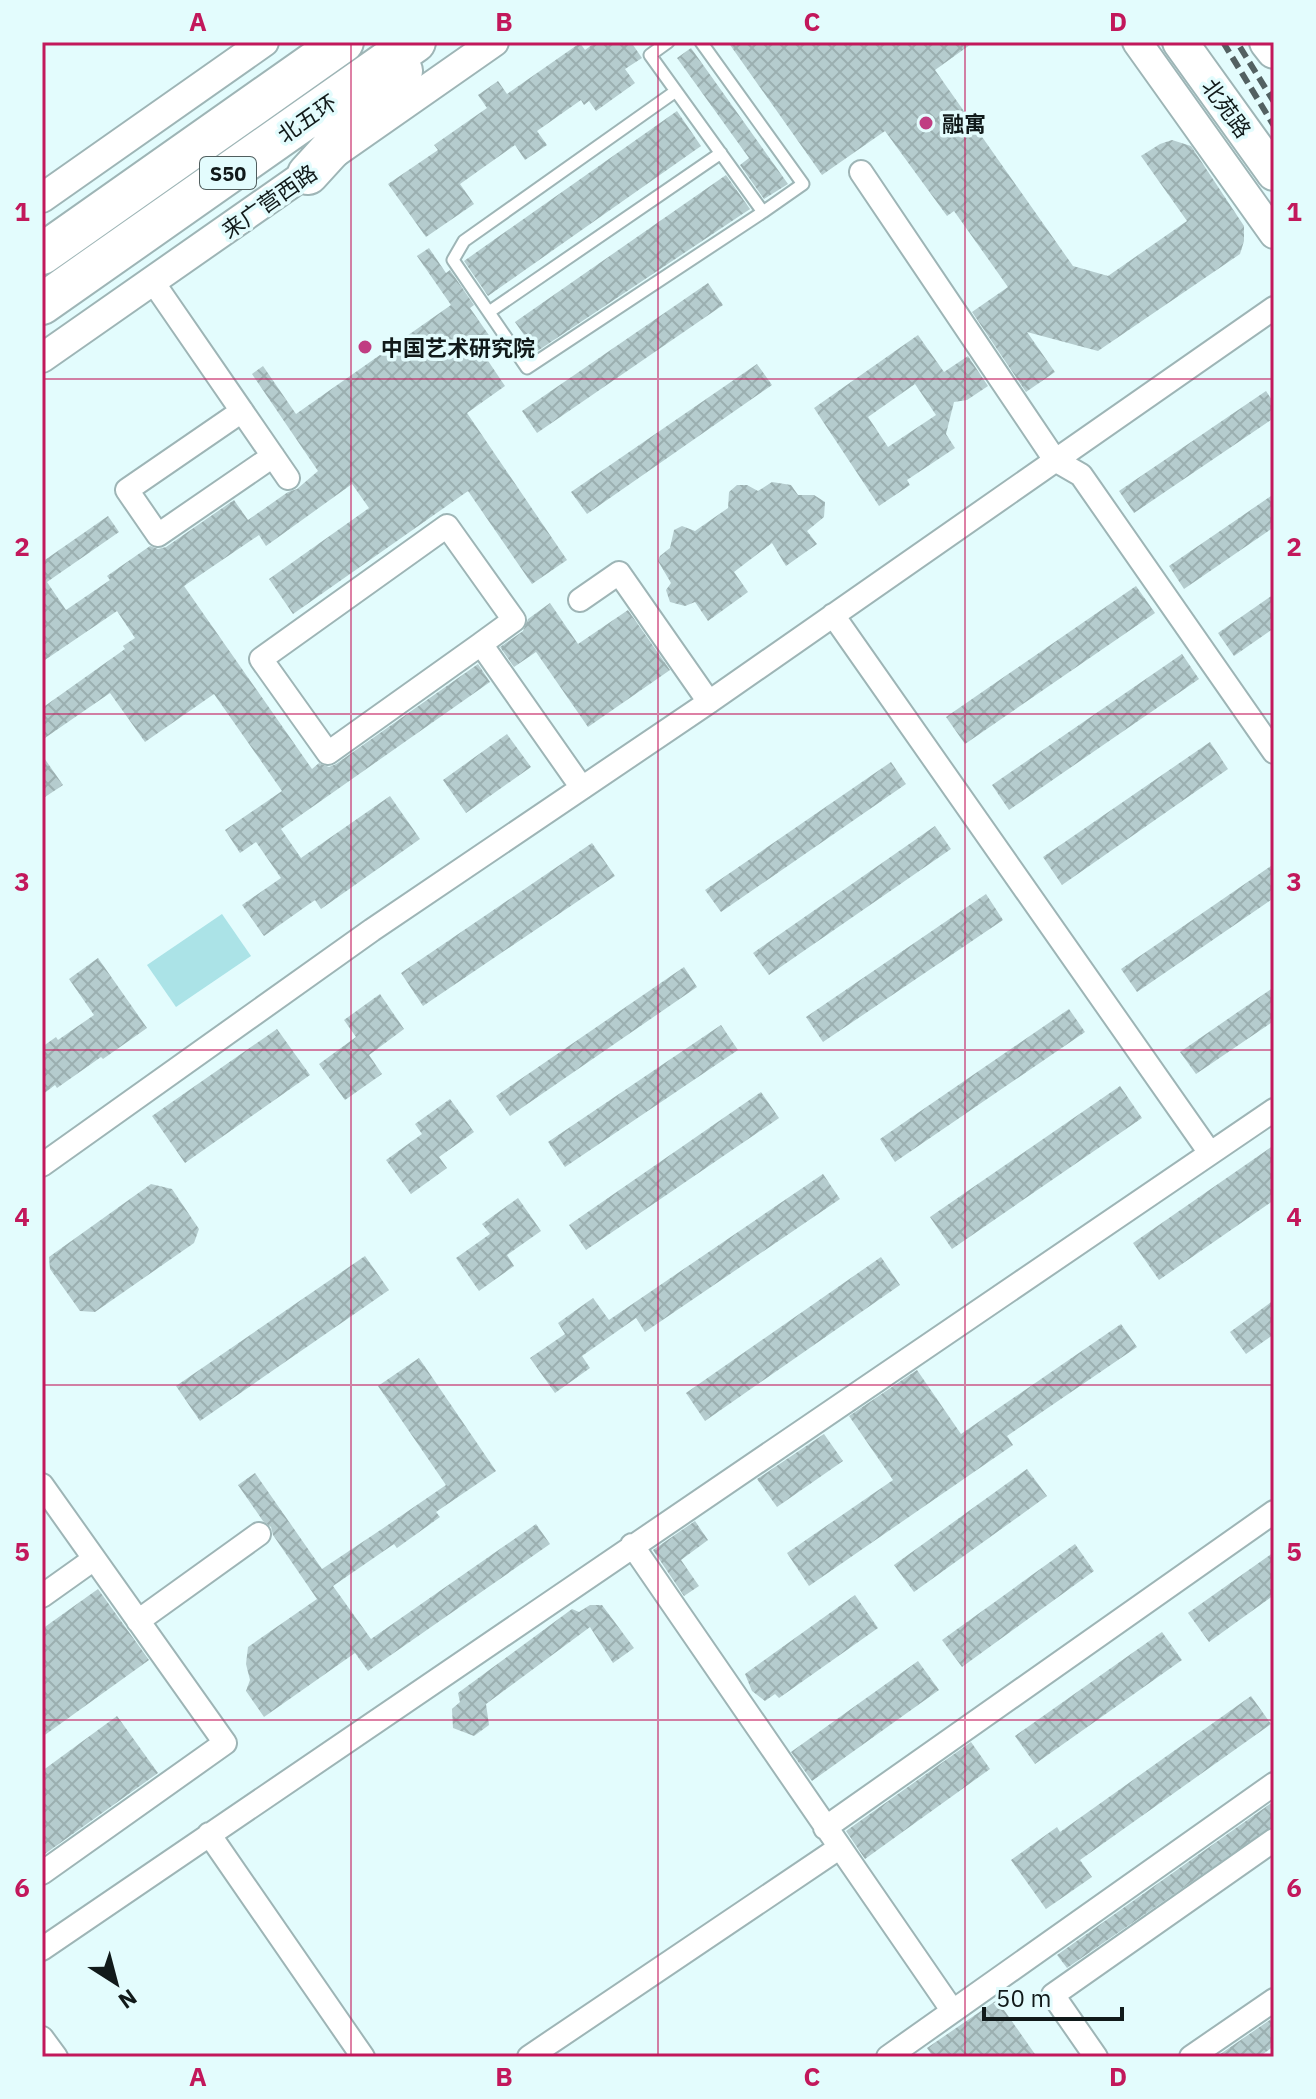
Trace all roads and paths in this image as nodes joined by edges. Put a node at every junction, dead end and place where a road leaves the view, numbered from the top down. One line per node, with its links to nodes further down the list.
1 (264, 42): 17 (street)
2 (343, 42): 20 (highway, 北五环 / S50)
3 (415, 42): 22 (highway, 北五环 / S50)
4 (428, 42): 16 (highway)
5 (494, 42): 16 (street, 来广营西路)
6 (668, 42): 12 (lane)
7 (701, 42): 18 (lane)
8 (1137, 42): 19 (street)
9 (1180, 42): 15 (main road, 北苑路)
10 (1267, 42): 11 (main road)
11 (1274, 51)
12 (676, 91): 13 (lane); 24 (lane)
13 (721, 153): 18 (lane); 24 (lane)
14 (861, 172): 28 (street)
15 (1274, 173)
16 (308, 174): 21 (street, 来广营西路)
17 (42, 198)
18 (763, 212): 24 (lane)
19 (1274, 234)
20 (42, 254)
21 (153, 282): 25 (street, 来广营西路); 26 (street)
22 (42, 304)
23 (1274, 308): 28 (street)
24 (489, 312)
25 (42, 358)
26 (242, 411): 27 (street); 27 (street)
27 (273, 456): 29 (street)
28 (1055, 460): 31 (street); 34 (street)
29 (288, 478)
30 (580, 600): 33 (street)
31 (833, 615): 33 (street); 37 (street)
32 (481, 644): 32 (street); 35 (street)
33 (709, 702): 35 (street)
34 (1274, 752)
35 (582, 788): 38 (street)
36 (1274, 1110): 37 (street)
37 (1210, 1153): 42 (street)
38 (42, 1165)
39 (42, 1485): 43 (street)
40 (1274, 1512): 47 (street)
41 (259, 1534): 45 (street)
42 (632, 1545): 47 (street); 48 (street)
43 (94, 1559): 44 (street); 45 (street)
44 (42, 1596)
45 (138, 1621): 51 (street)
46 (1274, 1784): 54 (street)
47 (825, 1828): 50 (street)
48 (209, 1834): 52 (street); 57 (street)
49 (1274, 1840): 60 (street)
50 (839, 1848): 54 (street); 58 (street)
51 (42, 1873)
52 (42, 1949)
53 (1274, 2000): 61 (street)
54 (952, 2010): 59 (street)
55 (42, 2038): 56 (street)
56 (56, 2057)
57 (363, 2057)
58 (529, 2057)
59 (888, 2057)
60 (1096, 2057)
61 (1191, 2057)

